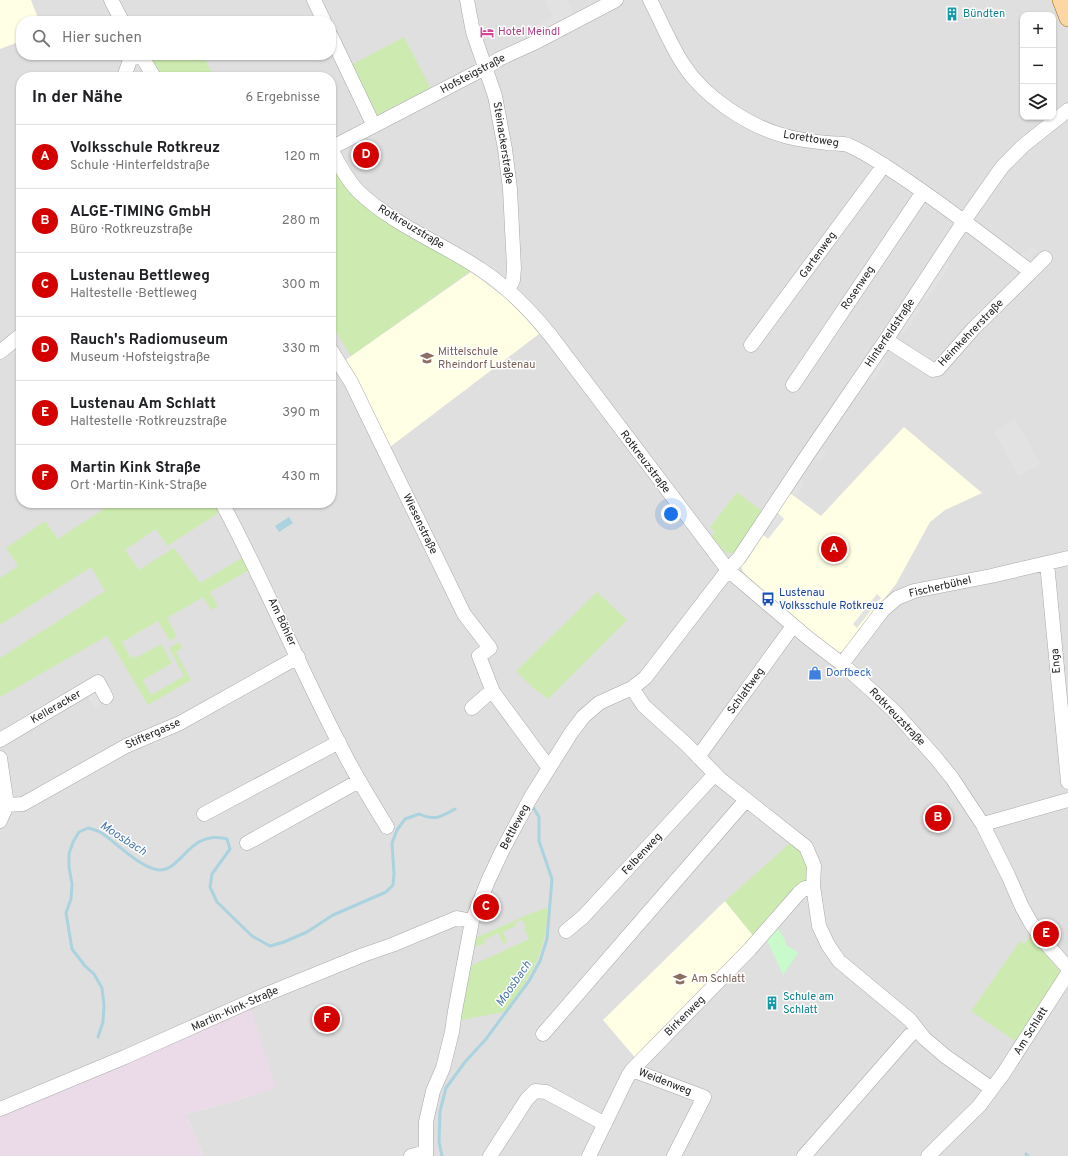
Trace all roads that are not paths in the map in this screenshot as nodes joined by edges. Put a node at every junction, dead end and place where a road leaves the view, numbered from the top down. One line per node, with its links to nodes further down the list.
1 (111, 0): 7 (street)
2 (314, 0): 8 (street)
3 (467, 0): 13 (street, Steinackerstraße)
4 (616, 0): 13 (street, Hofsteigstraße)
5 (650, 0): 20 (street, Lorettoweg)
6 (1061, 0): 9 (main road)
7 (119, 16)
8 (322, 16)
9 (1068, 18)
10 (336, 46): 17 (street)
11 (130, 60): 14 (street)
12 (144, 60): 15 (street)
13 (485, 68): 17 (street, Hofsteigstraße); 25 (street, Steinackerstraße)
14 (126, 72)
15 (151, 72)
16 (1068, 110): 22 (street, Hinterfeldstraße)
17 (374, 126): 18 (street, Hofsteigstraße)
18 (336, 146)
19 (336, 158): 25 (street, Rotkreuzstraße)
20 (884, 165): 21 (street, Lorettoweg); 28 (street, Gartenweg)
21 (924, 192): 22 (street, Lorettoweg); 31 (street, Rosenweg)
22 (964, 221): 24 (street); 27 (street, Hinterfeldstraße)
23 (1045, 258): 24 (street, Heimkehrerstraße)
24 (1031, 272): 27 (street, Heimkehrerstraße)
25 (508, 290): 35 (street, Rotkreuzstraße)
26 (16, 339): 29 (street)
27 (886, 340): 35 (street, Hinterfeldstraße)
28 (752, 345)
29 (0, 352)
30 (336, 358): 40 (street, Wiesenstraße)
31 (793, 384)
32 (224, 508): 37 (street, Am Böhler)
33 (1068, 558): 34 (street, Fischerbühel)
34 (1047, 563): 38 (street, Fischerbühel); 50 (street, Enga)
35 (728, 570): 36 (street, Rotkreuzstraße); 39 (street, Bettleweg)
36 (793, 626): 38 (street, Rotkreuzstraße); 45 (street, Schlattweg)
37 (298, 656): 44 (street, Am Böhler); 53 (street, Stiftergasse)
38 (842, 664): 56 (street, Rotkreuzstraße)
39 (632, 688): 45 (street); 47 (street, Bettleweg)
40 (493, 692): 42 (street); 47 (street, Wiesenstraße)
41 (106, 697): 43 (street, Kelleracker)
42 (472, 708)
43 (0, 740)
44 (338, 742): 49 (street, Am Böhler); 54 (street)
45 (698, 757): 48 (street)
46 (0, 758): 53 (street)
47 (549, 768): 60 (street, Bettleweg)
48 (715, 774): 51 (street); 61 (street, Felbenweg)
49 (359, 781): 57 (street, Am Böhler); 58 (street)
50 (1068, 782)
51 (746, 800): 59 (street); 65 (street)
52 (1068, 800): 56 (street)
53 (7, 805): 55 (street)
54 (204, 814)
55 (0, 821)
56 (983, 825): 62 (street, Rotkreuzstraße)
57 (387, 827)
58 (247, 843)
59 (813, 886): 64 (street); 66 (street, Birkenweg)
60 (472, 921): 68 (street, Martin-Kink-Straße); 70 (street, Bettleweg)
61 (566, 931)
62 (1068, 968)
63 (1068, 973): 67 (street, Am Schlatt)
64 (917, 1030): 67 (street); 75 (street)
65 (543, 1034)
66 (632, 1070): 69 (street, Birkenweg); 74 (street, Weidenweg)
67 (992, 1089): 76 (street, Am Schlatt)
68 (0, 1109)
69 (605, 1124): 72 (street); 73 (street, Birkenweg)
70 (426, 1154): 71 (street, Bettleweg)
71 (411, 1156)
72 (490, 1156)
73 (589, 1156)
74 (674, 1156)
75 (804, 1156)
76 (928, 1156)

